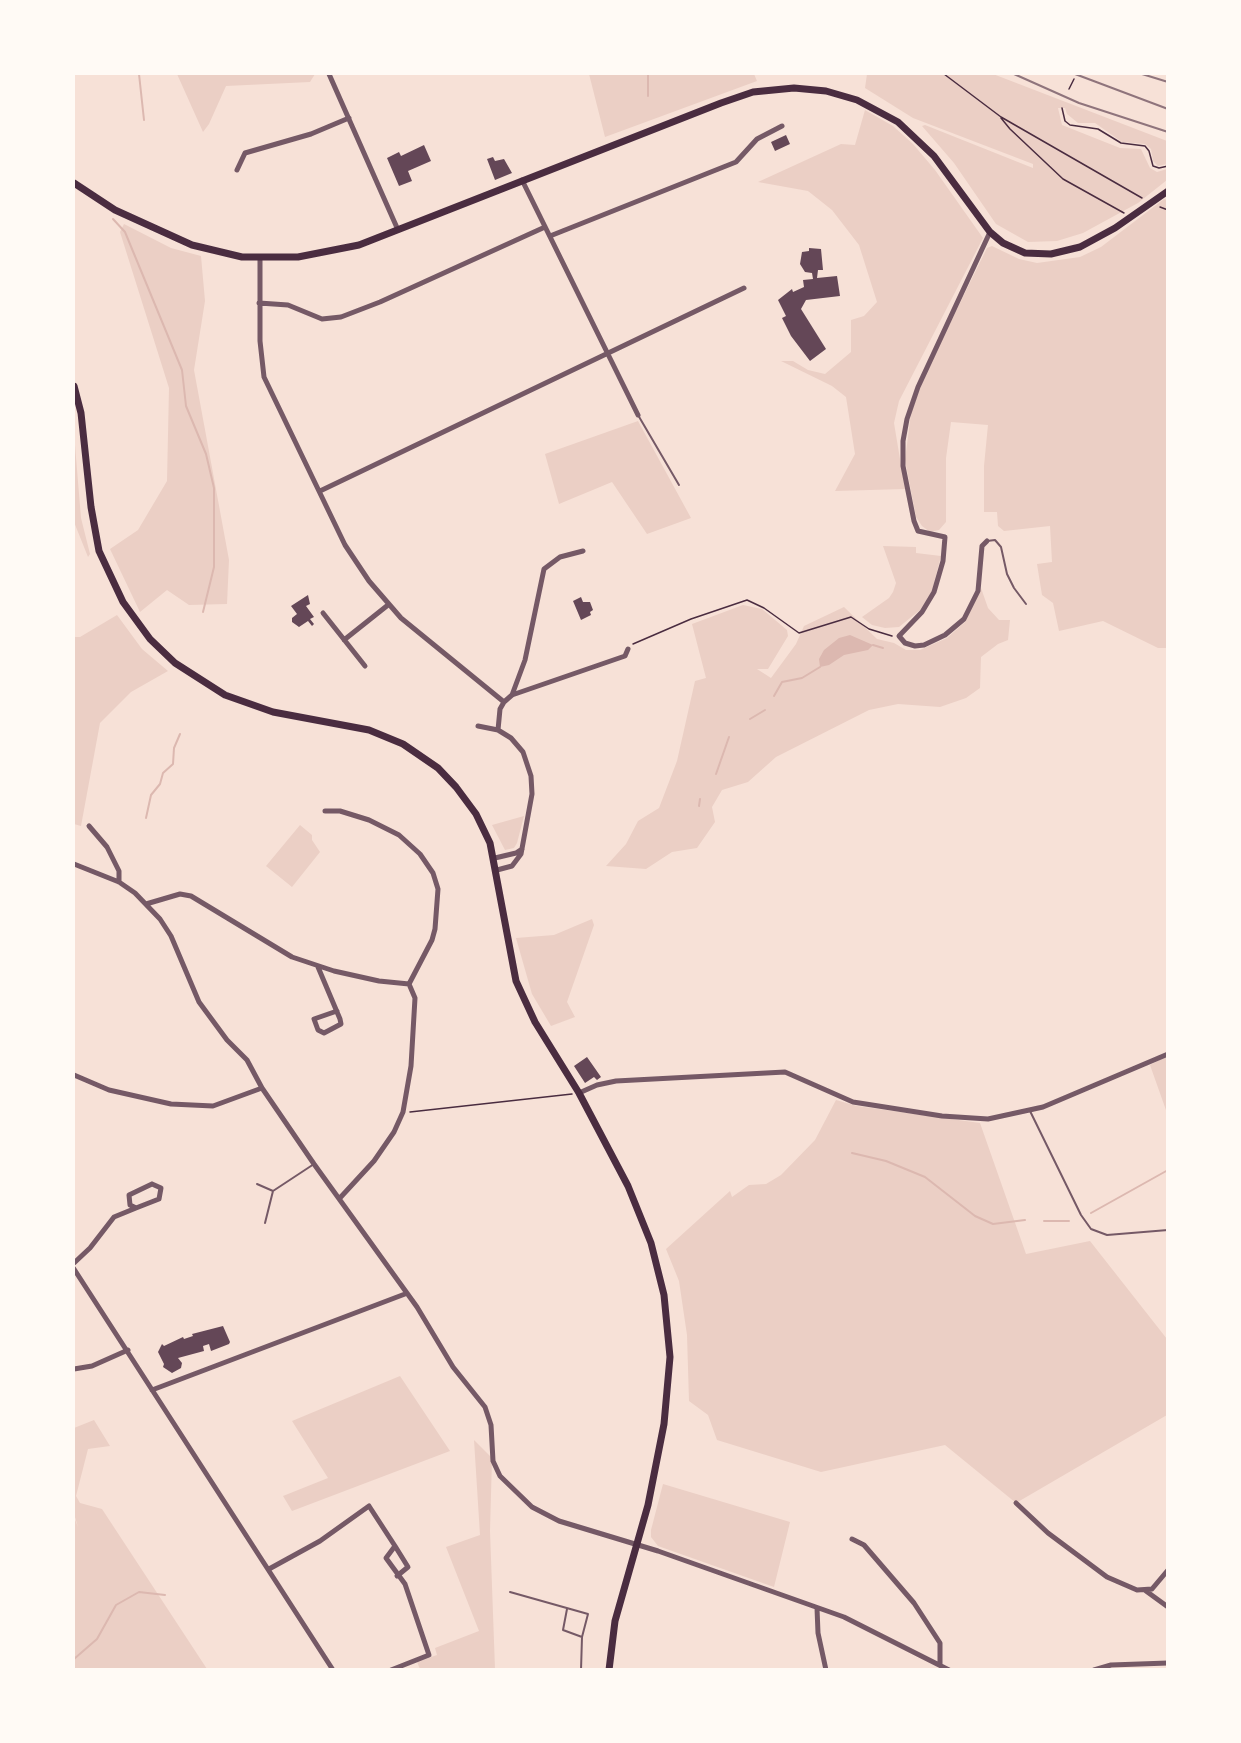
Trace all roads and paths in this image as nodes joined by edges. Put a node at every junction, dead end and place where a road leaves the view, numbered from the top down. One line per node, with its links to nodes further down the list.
1 (329, 74): 7 (street)
2 (944, 74): 6 (path)
3 (1074, 79): 4 (path)
4 (1069, 89)
5 (1062, 108): 9 (path)
6 (1001, 117): 14 (path); 17 (path)
7 (349, 118): 10 (street); 19 (street)
8 (782, 126): 21 (street)
9 (1167, 166)
10 (237, 170)
11 (522, 180): 18 (street); 19 (main road); 20 (main road)
12 (74, 183): 22 (main road)
13 (1167, 191): 20 (main road)
14 (1143, 199)
15 (1157, 205): 16 (path)
16 (1167, 210)
17 (1123, 213)
18 (546, 227): 21 (street); 24 (street)
19 (398, 230): 22 (main road)
20 (990, 232): 35 (street)
21 (550, 236): 25 (street)
22 (260, 258): 24 (street)
23 (744, 288): 25 (street)
24 (259, 303): 29 (street)
25 (606, 353): 27 (street); 29 (street)
26 (74, 386): 46 (main road)
27 (638, 415): 28 (lane)
28 (679, 485)
29 (320, 491): 33 (street)
30 (987, 541): 32 (lane); 35 (street)
31 (583, 551): 39 (street)
32 (1026, 604)
33 (388, 605): 36 (street); 40 (street)
34 (323, 613): 36 (street)
35 (899, 636): 37 (path)
36 (344, 640): 38 (street)
37 (628, 649): 39 (street)
38 (365, 666)
39 (512, 694): 40 (street)
40 (504, 702): 42 (street)
41 (478, 726): 42 (street)
42 (498, 730): 45 (street)
43 (325, 811): 52 (street)
44 (89, 826): 49 (street)
45 (522, 849): 46 (street); 48 (street)
46 (495, 858): 48 (main road)
47 (74, 864): 49 (street)
48 (497, 870): 57 (main road)
49 (118, 882): 50 (street)
50 (146, 904): 51 (street); 56 (street)
51 (318, 967): 52 (street); 53 (street)
52 (409, 984): 59 (street)
53 (337, 1011): 53 (street)
54 (1167, 1054): 58 (street)
55 (74, 1075): 56 (street)
56 (262, 1088): 60 (street)
57 (579, 1094): 58 (street); 59 (path); 75 (main road)
58 (1030, 1111): 66 (lane)
59 (403, 1112): 63 (street)
60 (314, 1164): 62 (lane); 63 (street)
61 (257, 1184): 62 (lane)
62 (273, 1191): 65 (lane)
63 (339, 1199): 69 (street)
64 (136, 1208): 64 (street); 67 (street)
65 (265, 1222)
66 (1167, 1230)
67 (74, 1263)
68 (74, 1269): 70 (street)
69 (405, 1294): 72 (street); 75 (street)
70 (128, 1350): 71 (street); 72 (street)
71 (74, 1369)
72 (152, 1390): 77 (street)
73 (1016, 1503): 80 (street)
74 (852, 1539): 87 (street)
75 (636, 1545): 83 (street); 91 (main road)
76 (395, 1546): 77 (street); 79 (street); 79 (street)
77 (269, 1569): 88 (street)
78 (1167, 1570): 80 (street)
79 (397, 1575): 89 (street)
80 (1146, 1591): 82 (street)
81 (510, 1592): 84 (lane)
82 (1167, 1607)
83 (817, 1608): 87 (street); 92 (street)
84 (567, 1609): 85 (lane); 85 (lane)
85 (582, 1637): 90 (lane)
86 (1167, 1663): 94 (street)
87 (940, 1665): 93 (street)
88 (333, 1670)
89 (391, 1670)
90 (581, 1670)
91 (609, 1670)
92 (826, 1670)
93 (949, 1670)
94 (1094, 1670)

